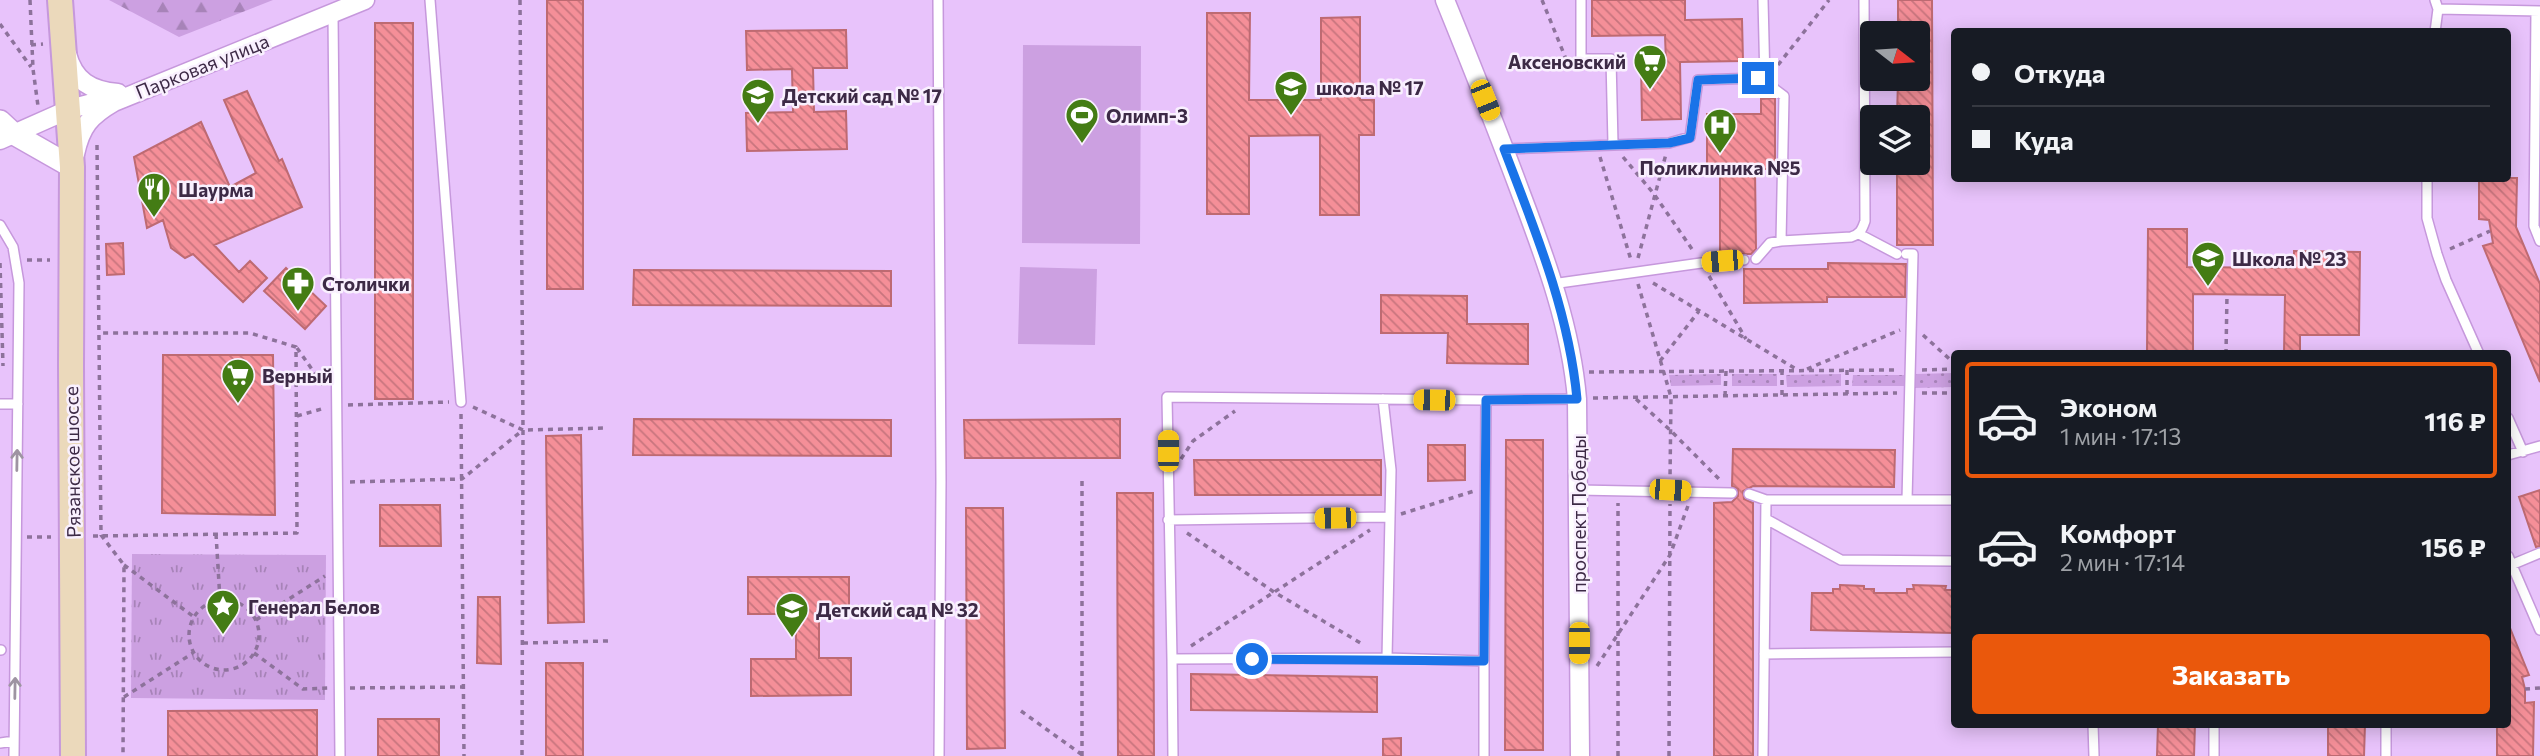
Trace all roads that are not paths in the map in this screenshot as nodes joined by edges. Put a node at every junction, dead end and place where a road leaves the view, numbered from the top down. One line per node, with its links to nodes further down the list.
1 (60, 0): 13 (main road, Рязанское шоссе)
2 (365, 0): 11 (street, Парковая улица)
3 (430, 0): 33 (lane)
4 (938, 0): 67 (lane)
5 (1445, 0): 19 (street, проспект Победы)
6 (1581, 0): 18 (lane)
7 (1763, 0): 14 (lane)
8 (1864, 0): 23 (lane)
9 (2436, 5): 10 (lane); 12 (lane)
10 (2538, 11): 25 (lane)
11 (333, 14): 15 (street, Парковая улица); 66 (lane)
12 (2435, 28)
13 (64, 42): 15 (street); 16 (main road, Рязанское шоссе)
14 (1765, 82): 18 (lane); 24 (lane)
15 (142, 90): 16 (street); 20 (street, Парковая улица)
16 (70, 109): 17 (street); 20 (main road, Рязанское шоссе)
17 (5, 131): 20 (street)
18 (1613, 144): 19 (lane)
19 (1504, 149): 28 (street, проспект Победы)
20 (72, 167): 65 (main road, Рязанское шоссе)
21 (2427, 182): 29 (lane)
22 (0, 225): 35 (lane)
23 (1859, 234): 24 (lane); 44 (lane)
24 (1781, 241): 26 (lane)
25 (2540, 241)
26 (1756, 259)
27 (1744, 260): 28 (lane)
28 (1552, 284): 31 (street, проспект Победы)
29 (2477, 350)
30 (1383, 399): 32 (lane); 46 (lane); 48 (lane)
31 (1577, 399): 32 (lane); 40 (street, проспект Победы)
32 (1486, 400): 58 (lane)
33 (461, 402)
34 (2, 404): 35 (lane)
35 (18, 404): 62 (lane, one-way to 35)
36 (2511, 425): 38 (lane)
37 (2540, 446): 38 (lane)
38 (2523, 452): 39 (lane)
39 (2511, 454)
40 (1578, 490): 41 (lane); 70 (street, проспект Победы)
41 (1732, 493)
42 (1749, 494): 43 (lane)
43 (1766, 500): 44 (lane); 47 (lane)
44 (1907, 500): 45 (lane)
45 (1951, 500)
46 (1390, 517): 48 (lane); 56 (lane)
47 (1766, 519): 50 (lane); 55 (lane)
48 (1168, 520): 57 (lane)
49 (2540, 553): 51 (lane)
50 (1951, 561)
51 (2511, 561)
52 (2511, 563): 53 (lane)
53 (2540, 626)
54 (1951, 652): 55 (lane)
55 (1764, 654): 71 (lane)
56 (1387, 658): 57 (lane); 58 (lane)
57 (1172, 659): 68 (lane)
58 (1484, 661): 69 (lane)
59 (2093, 728): 72 (lane)
60 (2214, 728): 73 (lane)
61 (2386, 728): 74 (lane)
62 (14, 741): 63 (lane); 64 (lane)
63 (0, 743)
64 (14, 756)
65 (73, 756)
66 (340, 756)
67 (939, 756)
68 (1173, 756)
69 (1484, 756)
70 (1580, 756)
71 (1763, 756)
72 (2094, 756)
73 (2214, 756)
74 (2386, 756)

